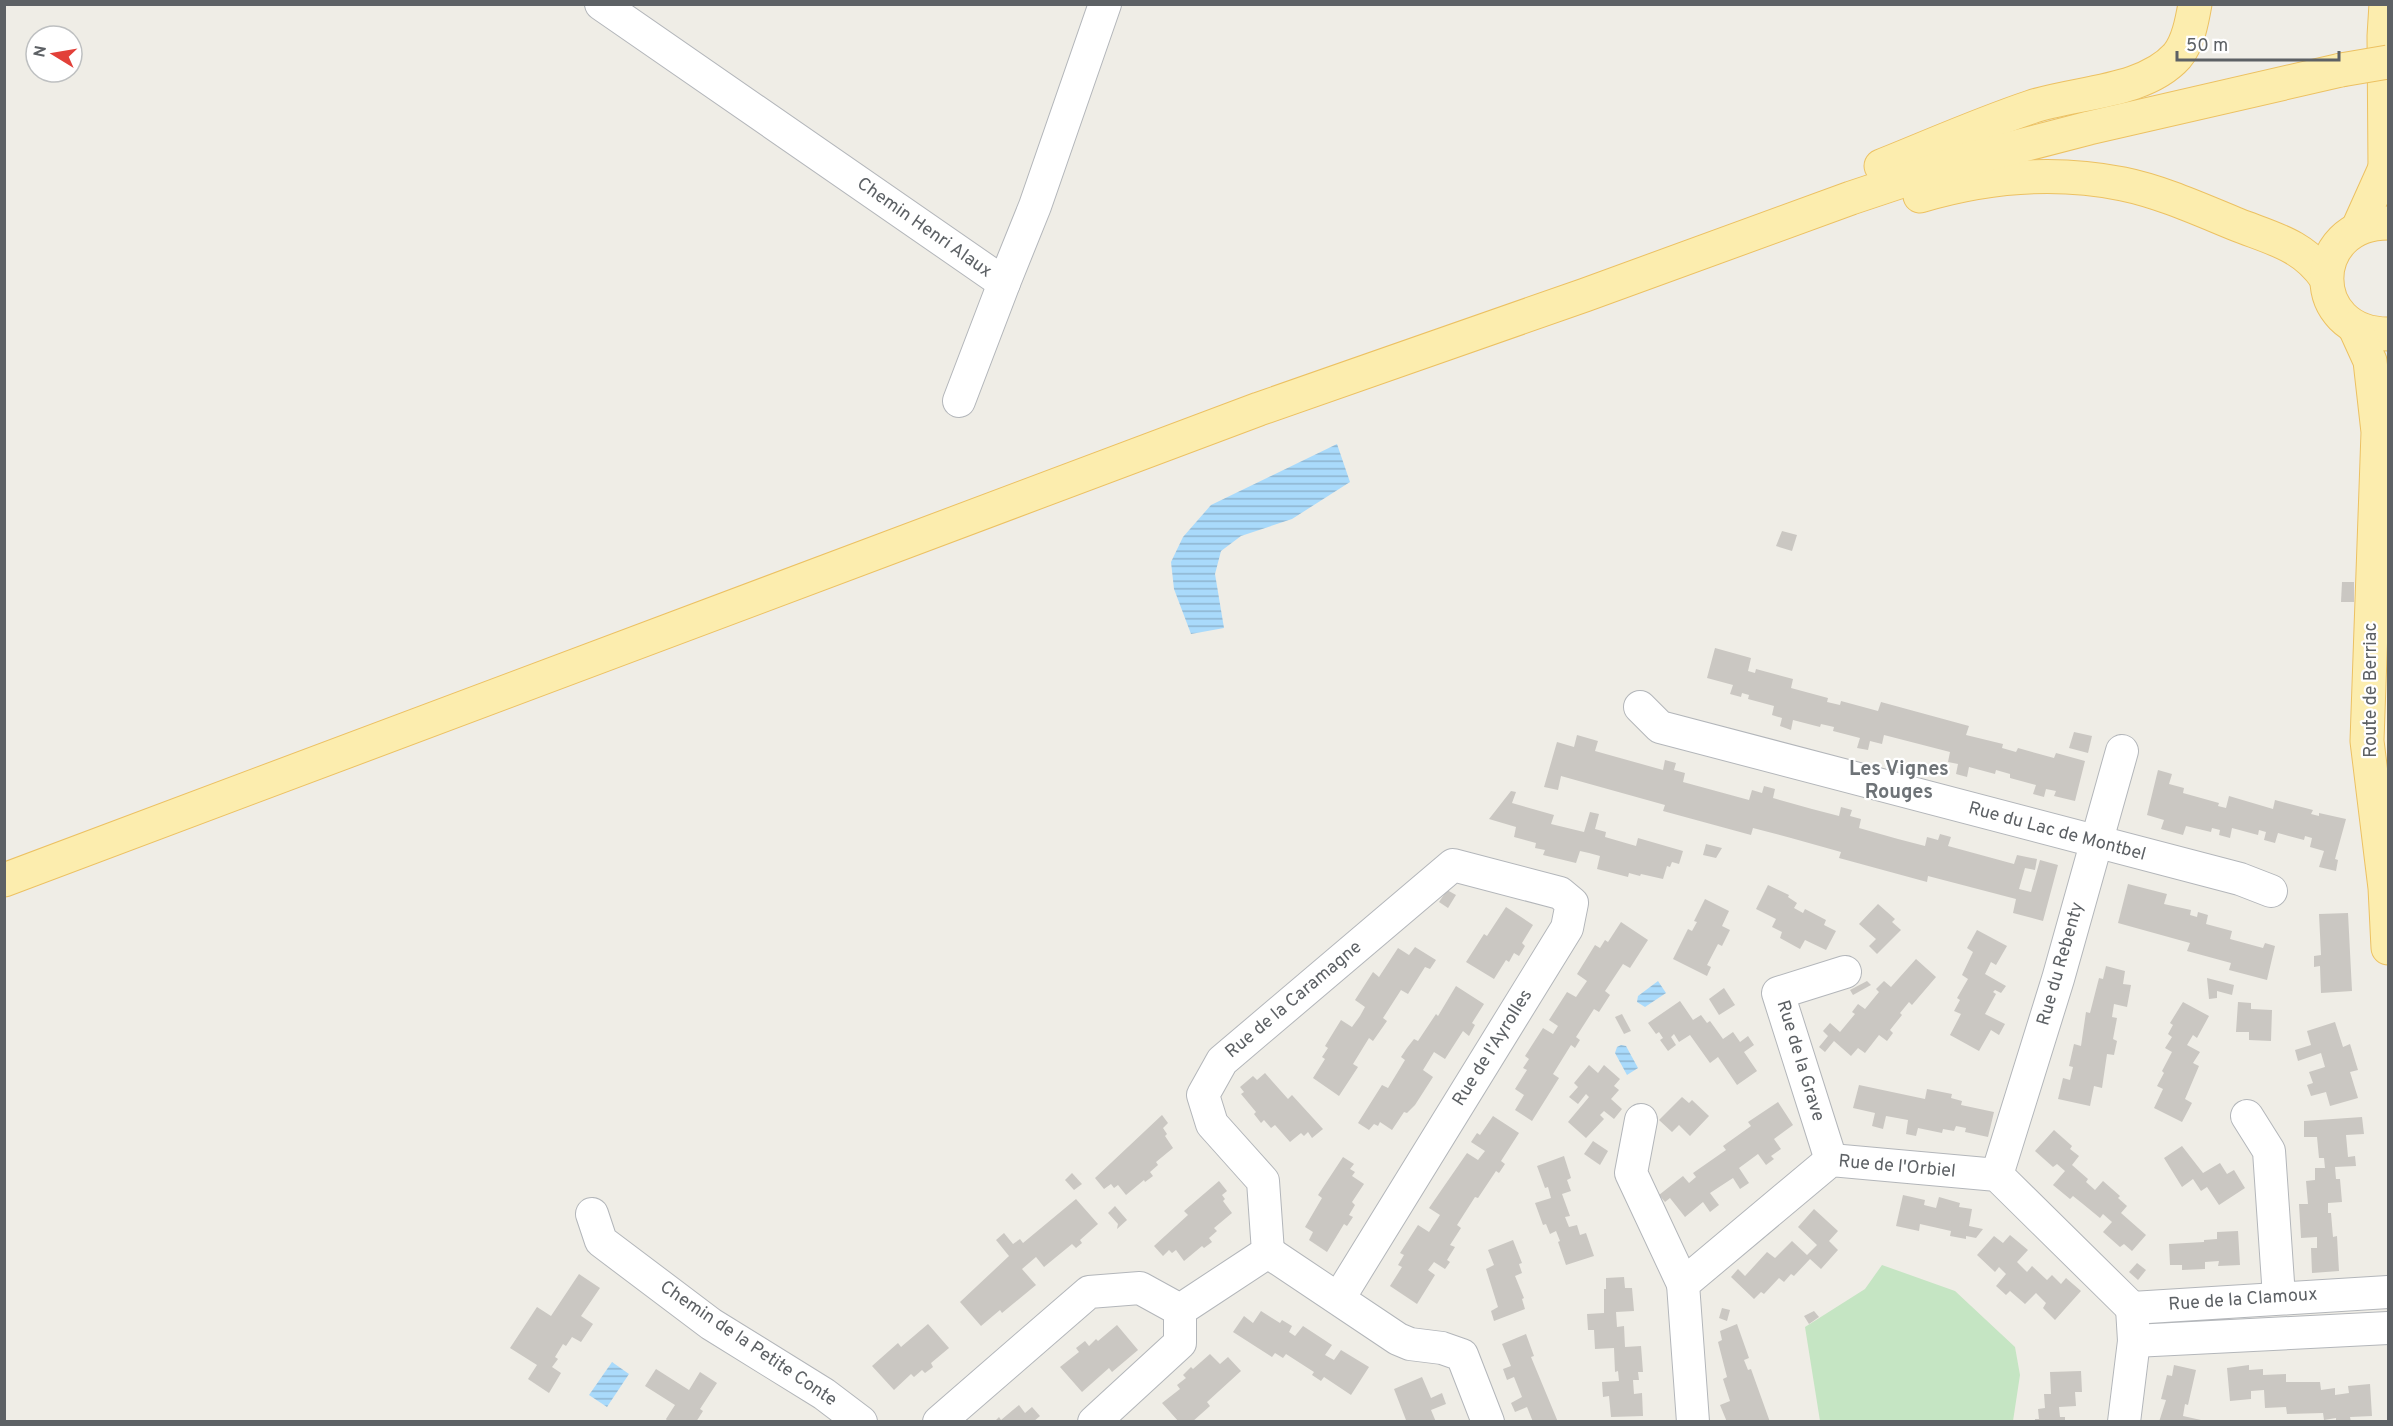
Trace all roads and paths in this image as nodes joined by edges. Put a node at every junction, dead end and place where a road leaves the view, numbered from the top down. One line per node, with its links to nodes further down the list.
1 (601, 4): 11 (street, Chemin Henri Alaux)
2 (1105, 4): 11 (street, Chemin Henri Alaux)
3 (2195, 4): 8 (main road)
4 (2386, 4): 7 (main road)
5 (2388, 62): 6 (main road, bridge)
6 (2341, 70): 8 (main road); 12 (main road)
7 (2387, 173): 9 (main road)
8 (1841, 182): 17 (main road)
9 (2373, 226): 10 (main road)
10 (2326, 278): 12 (main road); 13 (main road)
11 (1004, 283): 16 (street)
12 (1586, 295): 17 (main road)
13 (2355, 328): 14 (main road); 18 (main road, Route de Berriac)
14 (2388, 334)
15 (2388, 385): 18 (main road, Route de Berriac)
16 (959, 401)
17 (1259, 409): 23 (main road)
18 (2378, 432): 25 (main road, Route de Berriac)
19 (1640, 707): 21 (street, Rue du Lac de Montbel)
20 (2122, 751): 21 (street, Rue du Rebenty)
21 (2096, 842): 24 (street, Rue du Lac de Montbel); 30 (street, Rue du Rebenty)
22 (1453, 865): 32 (street, Rue de la Caramagne); 36 (street, Rue de l'Ayrolles)
23 (4, 880)
24 (2271, 891)
25 (2388, 948)
26 (1845, 972): 29 (street, Rue de la Grave)
27 (2247, 1116): 35 (street)
28 (1641, 1120): 33 (street)
29 (1831, 1160): 30 (street, Rue de l'Orbiel); 33 (street, Rue de l'Orbiel)
30 (1997, 1175): 37 (street)
31 (592, 1214): 41 (street, Chemin de la Petite Conte)
32 (1269, 1252): 36 (street); 38 (street)
33 (1683, 1284): 45 (street)
34 (2388, 1292): 35 (street, Rue de la Clamoux)
35 (2279, 1297): 37 (street, Rue de la Clamoux)
36 (1339, 1298): 44 (street)
37 (2132, 1308): 40 (street)
38 (1180, 1310): 42 (street); 43 (street)
39 (2388, 1328): 40 (street, Rue de la Clamoux)
40 (2134, 1341): 46 (street)
41 (861, 1422)
42 (939, 1422)
43 (1094, 1422)
44 (1488, 1422)
45 (1693, 1422)
46 (2124, 1422)

